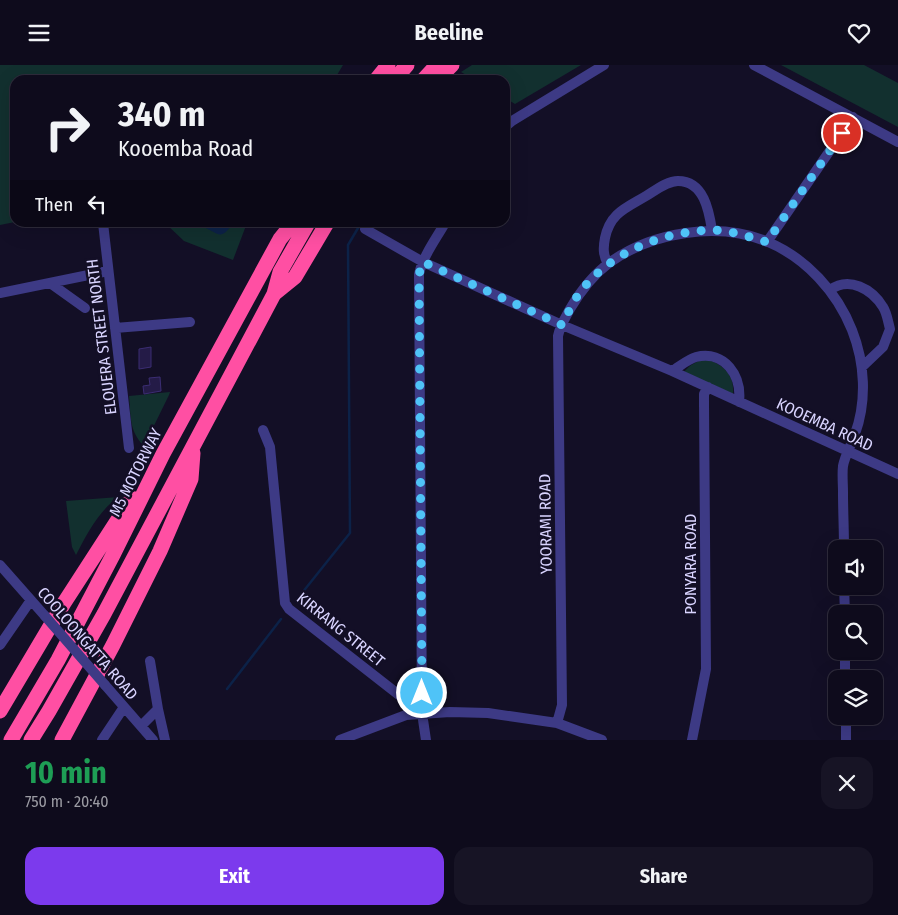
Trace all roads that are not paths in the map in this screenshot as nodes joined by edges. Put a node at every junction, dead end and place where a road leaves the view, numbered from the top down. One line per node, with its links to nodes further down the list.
1 (388, 65): 8 (highway)
2 (407, 65): 9 (highway)
3 (424, 65): 10 (highway)
4 (437, 65): 11 (highway)
5 (452, 65): 12 (highway)
6 (604, 65): 14 (street)
7 (754, 65): 13 (street)
8 (380, 75)
9 (398, 75)
10 (415, 75)
11 (428, 75)
12 (442, 75)
13 (853, 117): 15 (street); 26 (street)
14 (510, 123)
15 (898, 142)
16 (103, 227): 29 (street, ELOUERA STREET NORTH)
17 (283, 227): 25 (highway)
18 (290, 227): 25 (highway, M5 MOTORWAY)
19 (306, 227): 33 (highway)
20 (316, 227): 33 (highway)
21 (325, 227): 33 (highway)
22 (443, 227): 27 (street)
23 (365, 229): 27 (street, KOOEMBA ROAD)
24 (712, 230): 26 (street, YOORAMI ROAD); 28 (street, YOORAMI ROAD); 28 (street)
25 (280, 239): 46 (highway, M5 MOTORWAY)
26 (767, 242): 31 (street, YOORAMI ROAD)
27 (423, 262): 36 (street, KOOEMBA ROAD); 56 (street)
28 (608, 264): 36 (street, YOORAMI ROAD)
29 (108, 271): 30 (street); 37 (street, ELOUERA STREET NORTH)
30 (50, 283): 32 (street); 34 (street)
31 (830, 290): 38 (street, YOORAMI ROAD); 38 (street)
32 (0, 293)
33 (274, 294): 43 (highway)
34 (86, 308)
35 (190, 322): 37 (street)
36 (562, 325): 39 (street, KOOEMBA ROAD); 57 (street, YOORAMI ROAD)
37 (115, 328): 44 (street, ELOUERA STREET NORTH)
38 (862, 367): 45 (street, YOORAMI ROAD)
39 (672, 371): 40 (street, KOOEMBA ROAD); 41 (street)
40 (708, 387): 41 (street, KOOEMBA ROAD); 69 (street, PONYARA ROAD)
41 (739, 402): 45 (street, KOOEMBA ROAD)
42 (263, 429): 56 (street, KIRRANG STREET)
43 (194, 447): 61 (highway); 62 (highway)
44 (129, 448)
45 (848, 452): 47 (street, KOOEMBA ROAD); 48 (street, YOORAMI ROAD)
46 (162, 454): 55 (highway); 60 (highway, M5 MOTORWAY)
47 (898, 474)
48 (844, 540)
49 (0, 565): 50 (street, COOLOONGATTA ROAD)
50 (31, 601): 51 (street); 53 (street, COOLOONGATTA ROAD, bridge)
51 (0, 645)
52 (150, 661): 54 (street)
53 (124, 707): 59 (street, COOLOONGATTA ROAD); 63 (street)
54 (158, 709): 59 (street); 65 (street)
55 (0, 711)
56 (422, 713): 57 (street); 66 (street); 67 (street)
57 (558, 723): 68 (street)
58 (846, 725): 70 (street)
59 (141, 726): 64 (street, COOLOONGATTA ROAD)
60 (11, 740)
61 (30, 740)
62 (62, 740)
63 (102, 740)
64 (153, 740)
65 (165, 740)
66 (340, 740)
67 (426, 740)
68 (602, 740)
69 (692, 740)
70 (846, 740)

